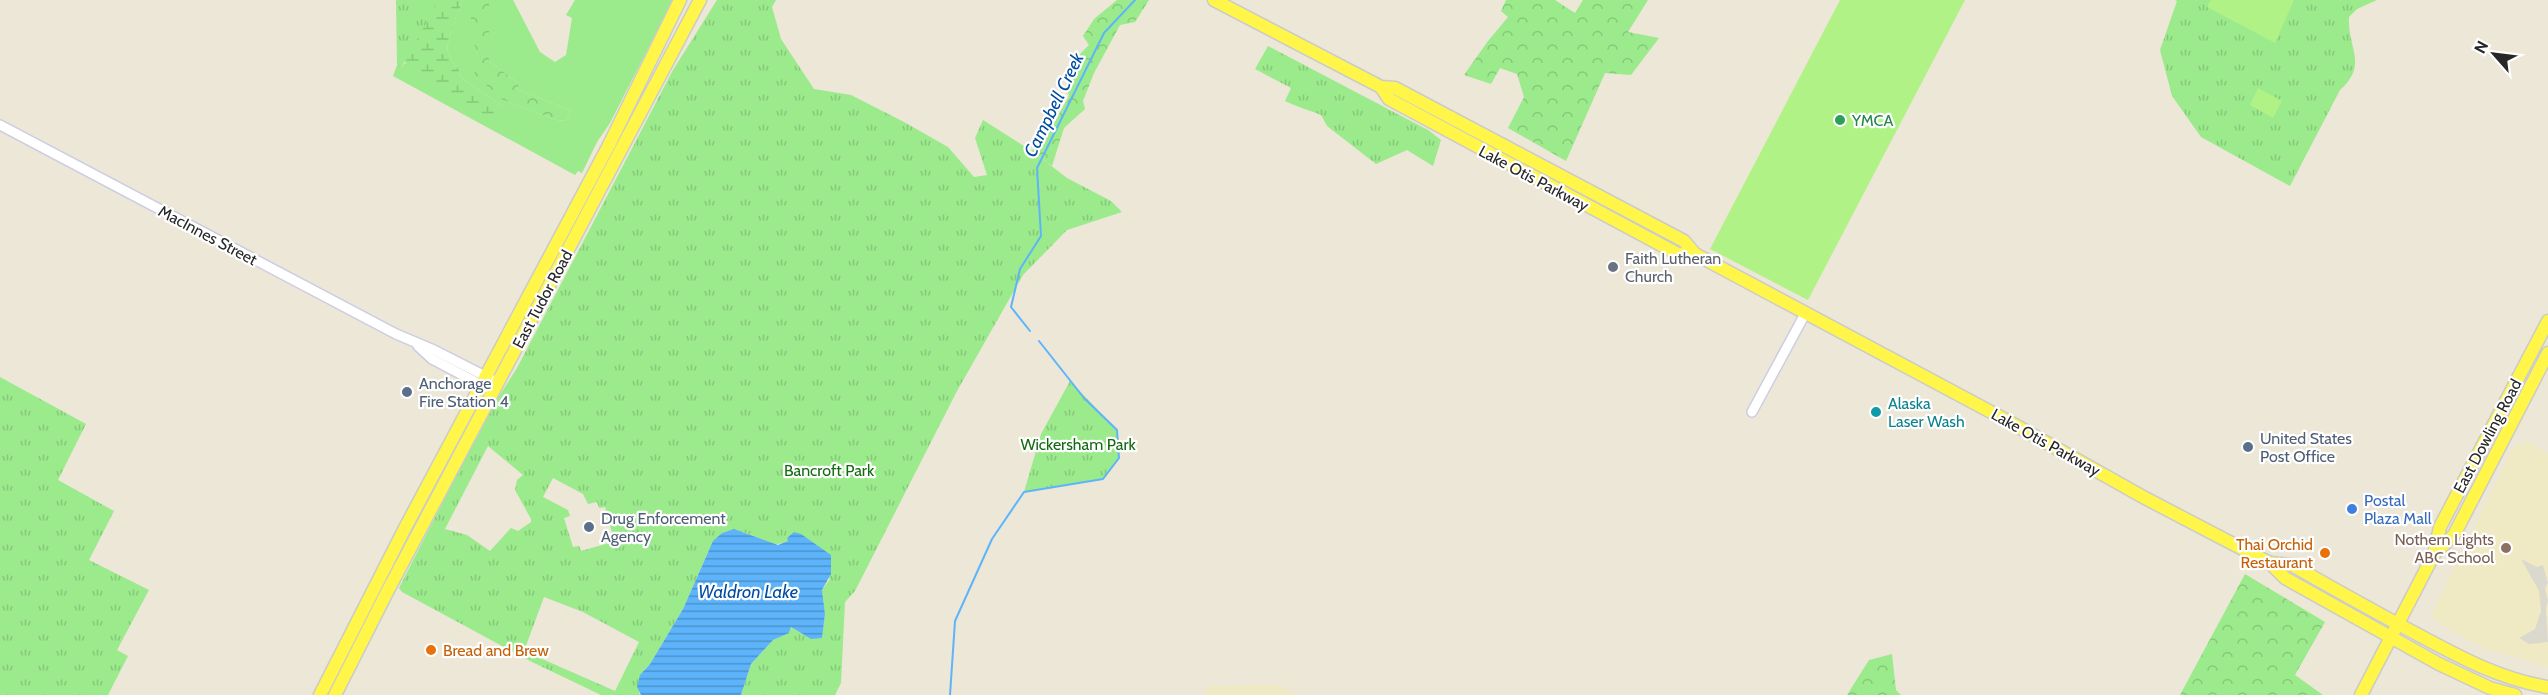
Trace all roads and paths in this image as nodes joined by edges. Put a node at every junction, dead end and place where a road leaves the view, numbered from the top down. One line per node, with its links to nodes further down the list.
1 (680, 0): 8 (main road, East Tudor Road)
2 (700, 0): 8 (main road, East Tudor Road)
3 (1214, 0): 5 (main road, Lake Otis Parkway)
4 (0, 125): 8 (street, MacInnes Street)
5 (1805, 314): 9 (street); 11 (main road, Lake Otis Parkway)
6 (2548, 321): 10 (main road, East Dowling Road)
7 (2548, 353): 10 (main road, East Dowling Road)
8 (490, 383): 15 (main road, East Tudor Road); 16 (main road, East Tudor Road)
9 (1752, 412)
10 (2434, 554): 12 (main road, East Dowling Road)
11 (2270, 563): 12 (main road, Lake Otis Parkway); 13 (main road, Lake Otis Parkway)
12 (2397, 623): 13 (main road, East Dowling Road); 14 (main road, Lake Otis Parkway)
13 (2390, 637): 17 (main road, East Dowling Road); 18 (main road, Lake Otis Parkway)
14 (2548, 687)
15 (320, 695)
16 (335, 695)
17 (2361, 695)
18 (2515, 695)

